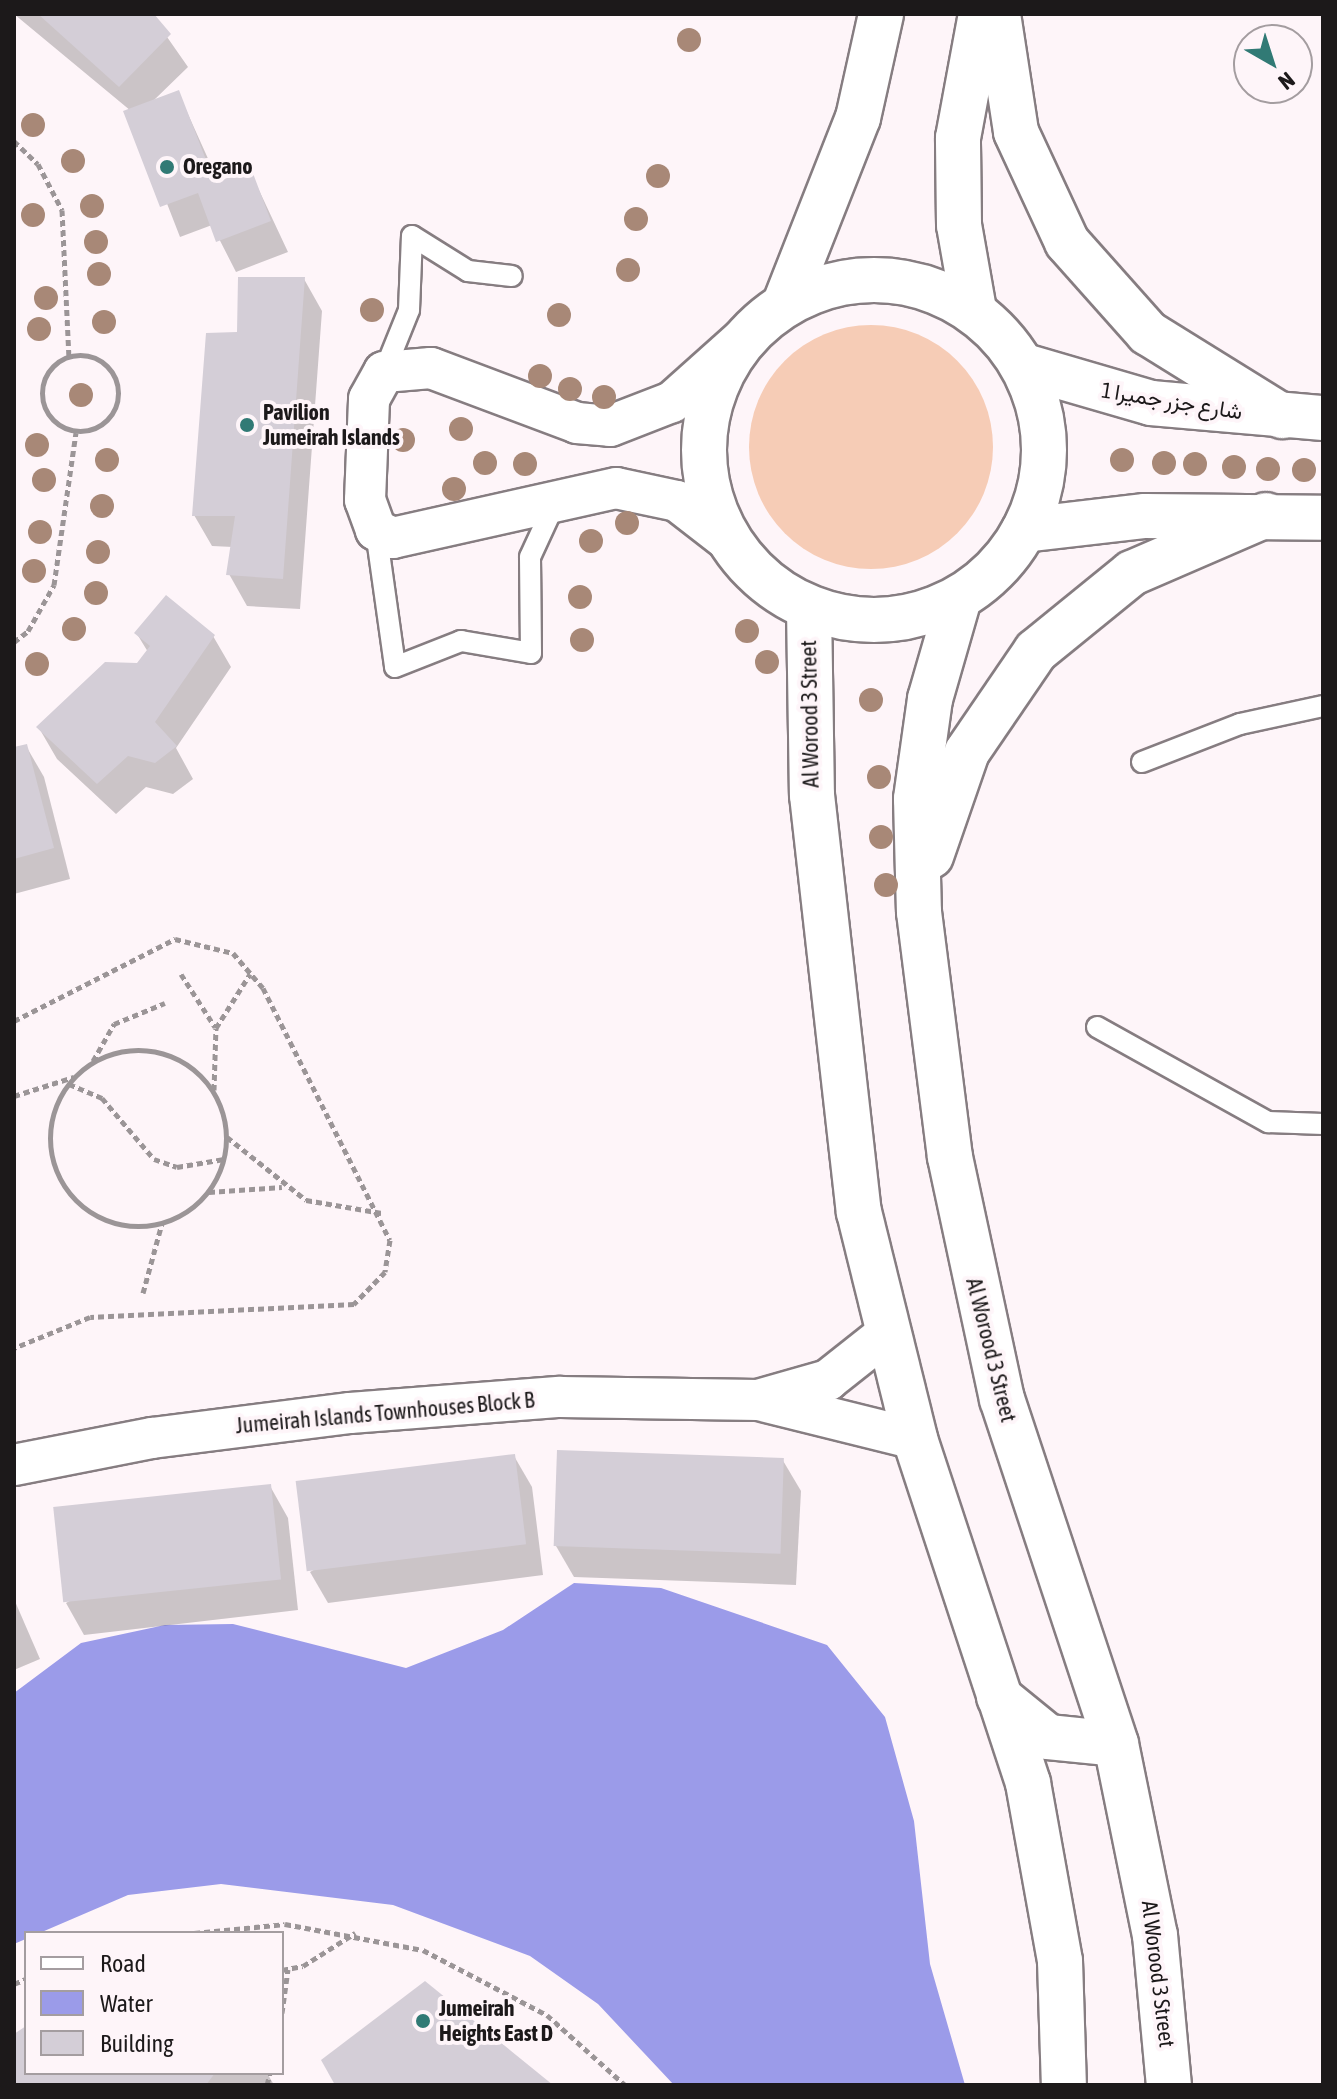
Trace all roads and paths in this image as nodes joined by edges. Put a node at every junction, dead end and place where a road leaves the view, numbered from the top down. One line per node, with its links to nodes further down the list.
1 (881, 14): 6 (street)
2 (981, 14): 7 (street)
3 (998, 14): 12 (street)
4 (14, 141): 9 (path)
5 (512, 276): 11 (lane)
6 (785, 303): 7 (street); 8 (street)
7 (974, 310): 10 (street)
8 (747, 335): 11 (street); 19 (street)
9 (69, 356): 13 (path); 13 (path)
10 (1024, 366): 12 (street, شارع جزر جميرا 1); 18 (street)
11 (384, 372): 17 (street)
12 (1303, 417)
13 (76, 433): 22 (path)
14 (558, 498): 17 (street); 17 (lane); 19 (street)
15 (1266, 515): 16 (street); 18 (street); 25 (street)
16 (1323, 518)
17 (376, 530)
18 (1024, 530): 20 (street)
19 (726, 539): 21 (street)
20 (958, 602): 21 (street); 25 (street, Al Worood 3 Street)
21 (809, 608): 45 (street, Al Worood 3 Street)
22 (14, 642)
23 (1323, 706): 24 (lane)
24 (1142, 762)
25 (918, 901): 51 (street, Al Worood 3 Street)
26 (181, 974): 31 (path)
27 (250, 974): 29 (path); 31 (path); 42 (path)
28 (165, 1003): 32 (path)
29 (14, 1021)
30 (1097, 1027): 37 (lane)
31 (216, 1028): 35 (path)
32 (93, 1062): 33 (path); 35 (path)
33 (75, 1077): 34 (path); 36 (path)
34 (68, 1084): 39 (path); 43 (path)
35 (215, 1093): 38 (path)
36 (14, 1096)
37 (1323, 1124)
38 (227, 1137): 39 (path); 40 (path)
39 (224, 1159): 41 (path)
40 (283, 1187): 41 (path); 42 (path)
41 (208, 1192): 43 (path)
42 (382, 1213): 46 (path)
43 (162, 1223): 44 (path)
44 (143, 1293)
45 (886, 1334): 47 (street, Jumeirah Islands Townhouses Block B); 48 (street, Al Worood 3 Street)
46 (14, 1348)
47 (758, 1400): 48 (street, Jumeirah Islands Townhouses Block B); 49 (street, Jumeirah Islands Townhouses Block B)
48 (915, 1439): 50 (street, Al Worood 3 Street)
49 (14, 1465)
50 (999, 1697): 51 (street); 55 (street, Al Worood 3 Street)
51 (1116, 1744): 57 (street, Al Worood 3 Street)
52 (218, 1931): 53 (path)
53 (355, 1932): 54 (path); 56 (path)
54 (285, 1970)
55 (1065, 2069)
56 (625, 2085)
57 (1169, 2085)

